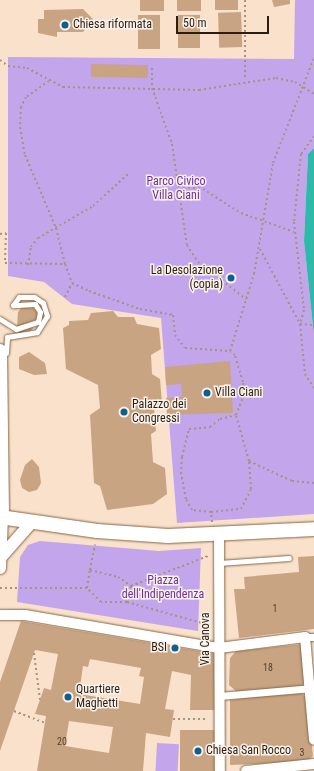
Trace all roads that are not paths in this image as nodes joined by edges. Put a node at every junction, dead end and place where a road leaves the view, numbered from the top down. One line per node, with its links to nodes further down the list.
1 (0, 319): 3 (lane)
2 (0, 351): 3 (main road)
3 (1, 393): 4 (main road)
4 (1, 517): 5 (main road); 10 (street)
5 (31, 523): 7 (main road); 10 (street)
6 (314, 529): 7 (main road)
7 (215, 534): 8 (street, Via Canova)
8 (219, 558): 9 (lane); 13 (street, Via Canova)
9 (289, 558)
10 (1, 563)
11 (0, 615): 13 (street)
12 (310, 637): 13 (street); 14 (street)
13 (219, 648): 15 (street, Via Canova)
14 (312, 688): 15 (street); 16 (street)
15 (219, 696): 18 (street, Via Canova)
16 (314, 740)
17 (314, 764): 19 (street)
18 (220, 771)
19 (246, 771)

